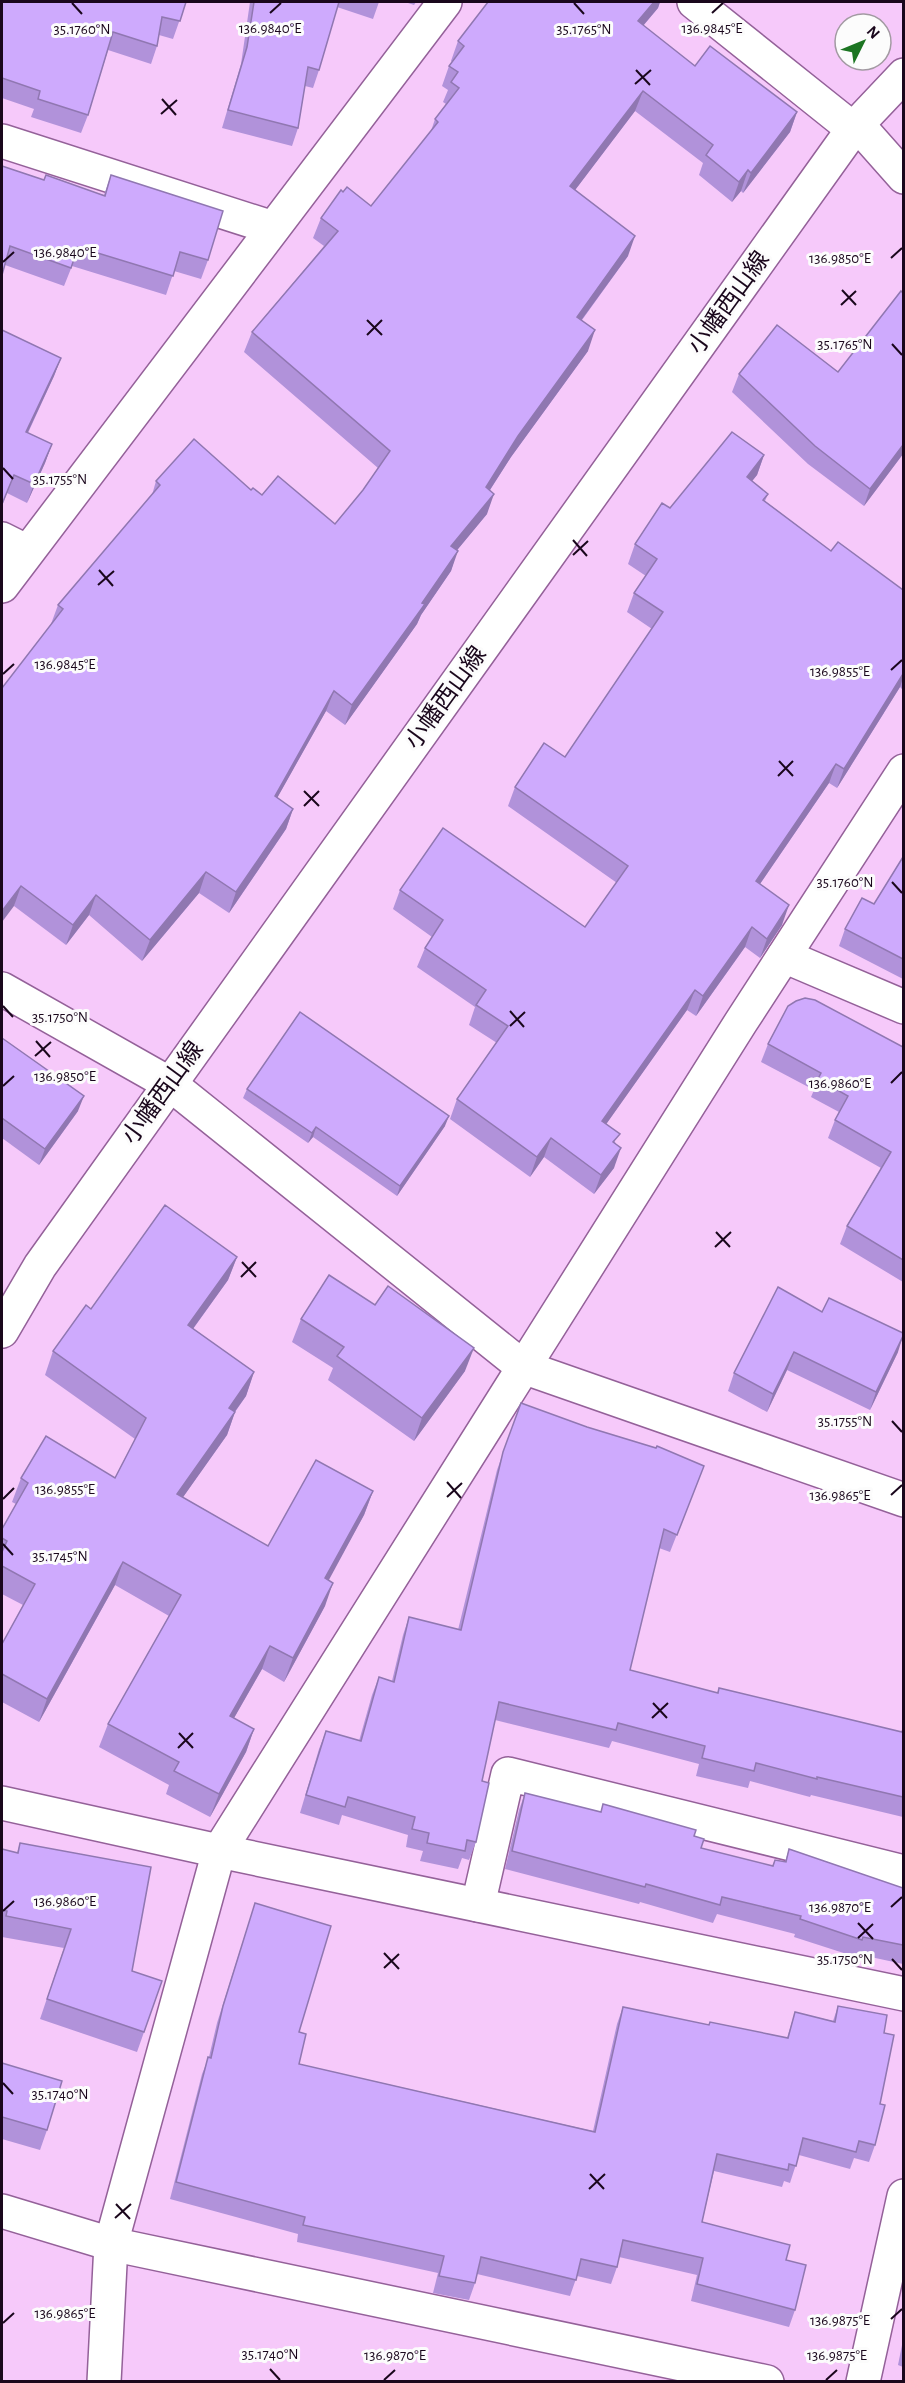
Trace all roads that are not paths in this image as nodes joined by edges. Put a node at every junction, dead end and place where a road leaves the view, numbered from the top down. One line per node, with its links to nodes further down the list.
1 (445, 2): 7 (street)
2 (694, 2): 4 (street)
3 (903, 75): 4 (street, 小幡西山線)
4 (855, 127): 6 (street); 14 (street, 小幡西山線)
5 (2, 141): 7 (street)
6 (903, 177)
7 (273, 228): 8 (street)
8 (14, 545): 9 (street)
9 (2, 586)
10 (903, 771): 11 (street)
11 (784, 956): 13 (street); 16 (street)
12 (2, 989): 14 (street)
13 (903, 1007)
14 (170, 1084): 15 (street, 小幡西山線); 16 (street)
15 (2, 1331)
16 (523, 1367): 17 (street); 19 (street)
17 (903, 1500)
18 (2, 1803): 19 (street)
19 (219, 1851): 21 (street); 25 (street)
20 (903, 1872): 21 (street)
21 (478, 1905): 22 (street)
22 (903, 1994)
23 (903, 2200): 28 (street)
24 (2, 2211): 25 (street)
25 (111, 2244): 26 (street); 27 (street)
26 (104, 2382)
27 (767, 2382)
28 (863, 2382)

